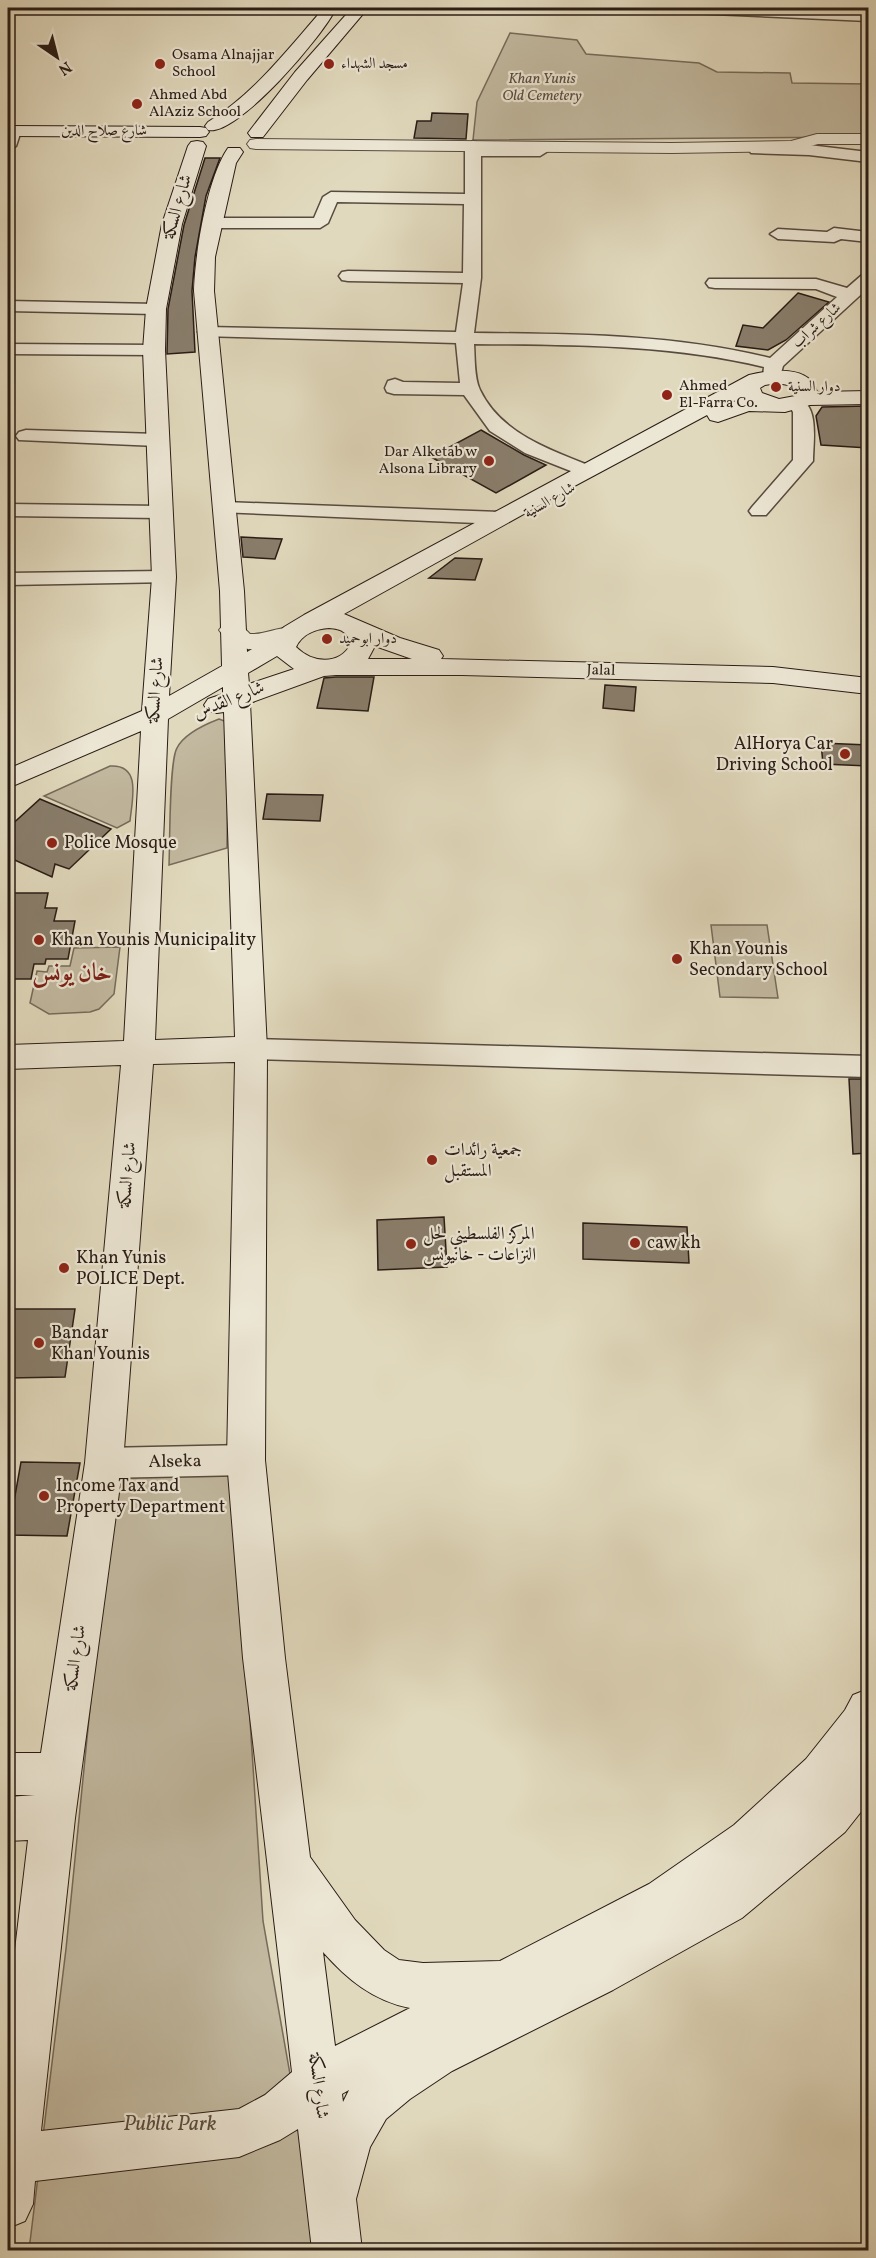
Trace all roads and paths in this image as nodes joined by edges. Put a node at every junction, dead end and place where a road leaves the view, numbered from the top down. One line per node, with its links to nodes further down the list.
1 (328, 8): 6 (main road)
2 (360, 8): 8 (main road)
3 (668, 8): 4 (street)
4 (684, 8): 5 (street)
5 (868, 17)
6 (201, 136): 7 (main road, شارع صلاح الدين); 8 (main road); 11 (main road); 23 (main road, شارع السكة)
7 (9, 137)
8 (256, 139): 10 (main road); 11 (main road)
9 (868, 139): 10 (main road)
10 (473, 149): 12 (street); 13 (street)
11 (234, 152): 14 (main road, شارع السكة)
12 (868, 157)
13 (473, 199): 14 (street); 18 (street)
14 (213, 224): 24 (main road, شارع السكة)
15 (778, 234): 16 (street)
16 (868, 237)
17 (348, 276): 18 (street)
18 (472, 278): 25 (street)
19 (868, 279): 21 (street, شارع شراب)
20 (715, 283): 21 (street)
21 (849, 297): 28 (street, شارع شراب)
22 (8, 306): 23 (street)
23 (156, 309): 27 (main road, شارع السكة)
24 (207, 332): 25 (street); 37 (main road, شارع السكة)
25 (464, 338): 28 (street); 30 (street)
26 (8, 349): 27 (street)
27 (154, 350): 35 (main road, شارع السكة)
28 (766, 374): 32 (main road); 33 (main road); 36 (main road, شارع السنية)
29 (395, 385): 30 (street)
30 (470, 388): 36 (street)
31 (868, 397): 32 (main road, شارع السنية)
32 (801, 401): 33 (main road, شارع السنية); 39 (street)
33 (768, 404): 46 (main road, شارع السنية)
34 (26, 436): 35 (street)
35 (157, 440): 40 (main road, شارع السكة)
36 (585, 471): 41 (main road, شارع السنية)
37 (225, 508): 41 (street); 44 (main road, شارع السكة)
38 (8, 510): 40 (street)
39 (759, 511)
40 (160, 512): 42 (main road, شارع السكة)
41 (500, 518): 45 (main road, شارع السنية)
42 (164, 577): 43 (street); 51 (main road, شارع السكة)
43 (8, 579)
44 (232, 630): 45 (main road); 49 (main road, شارع السكة)
45 (294, 633): 46 (main road, Jalal); 47 (main road); 49 (main road, شارع القدس)
46 (362, 635): 47 (main road, شارع السنية); 48 (main road, Jalal)
47 (327, 668): 49 (main road, شارع القدس); 50 (main road, Jalal)
48 (868, 676)
49 (235, 684): 51 (main road, شارع القدس); 54 (main road, شارع السكة)
50 (868, 686)
51 (154, 724): 52 (main road, شارع القدس); 53 (main road, شارع القدس); 55 (main road, شارع السكة)
52 (8, 779)
53 (8, 800)
54 (249, 1033): 55 (main road); 57 (street); 58 (main road, شارع السكة)
55 (140, 1036): 56 (main road); 59 (main road, شارع السكة)
56 (8, 1057)
57 (868, 1067)
58 (246, 1460): 59 (street, Alseka); 66 (main road, شارع السكة)
59 (104, 1463): 63 (main road, شارع السكة)
60 (868, 1710): 67 (main road)
61 (868, 1770): 70 (main road)
62 (8, 1774): 63 (main road)
63 (59, 1774): 64 (main road, شارع السكة)
64 (53, 1818): 65 (main road); 69 (main road, شارع السكة)
65 (8, 1819)
66 (287, 1860): 67 (main road); 68 (main road, شارع السكة)
67 (505, 1983): 68 (main road)
68 (318, 2080): 69 (main road); 70 (main road, شارع السكة)
69 (10, 2181)
70 (332, 2206): 71 (main road, شارع السكة)
71 (337, 2250)

